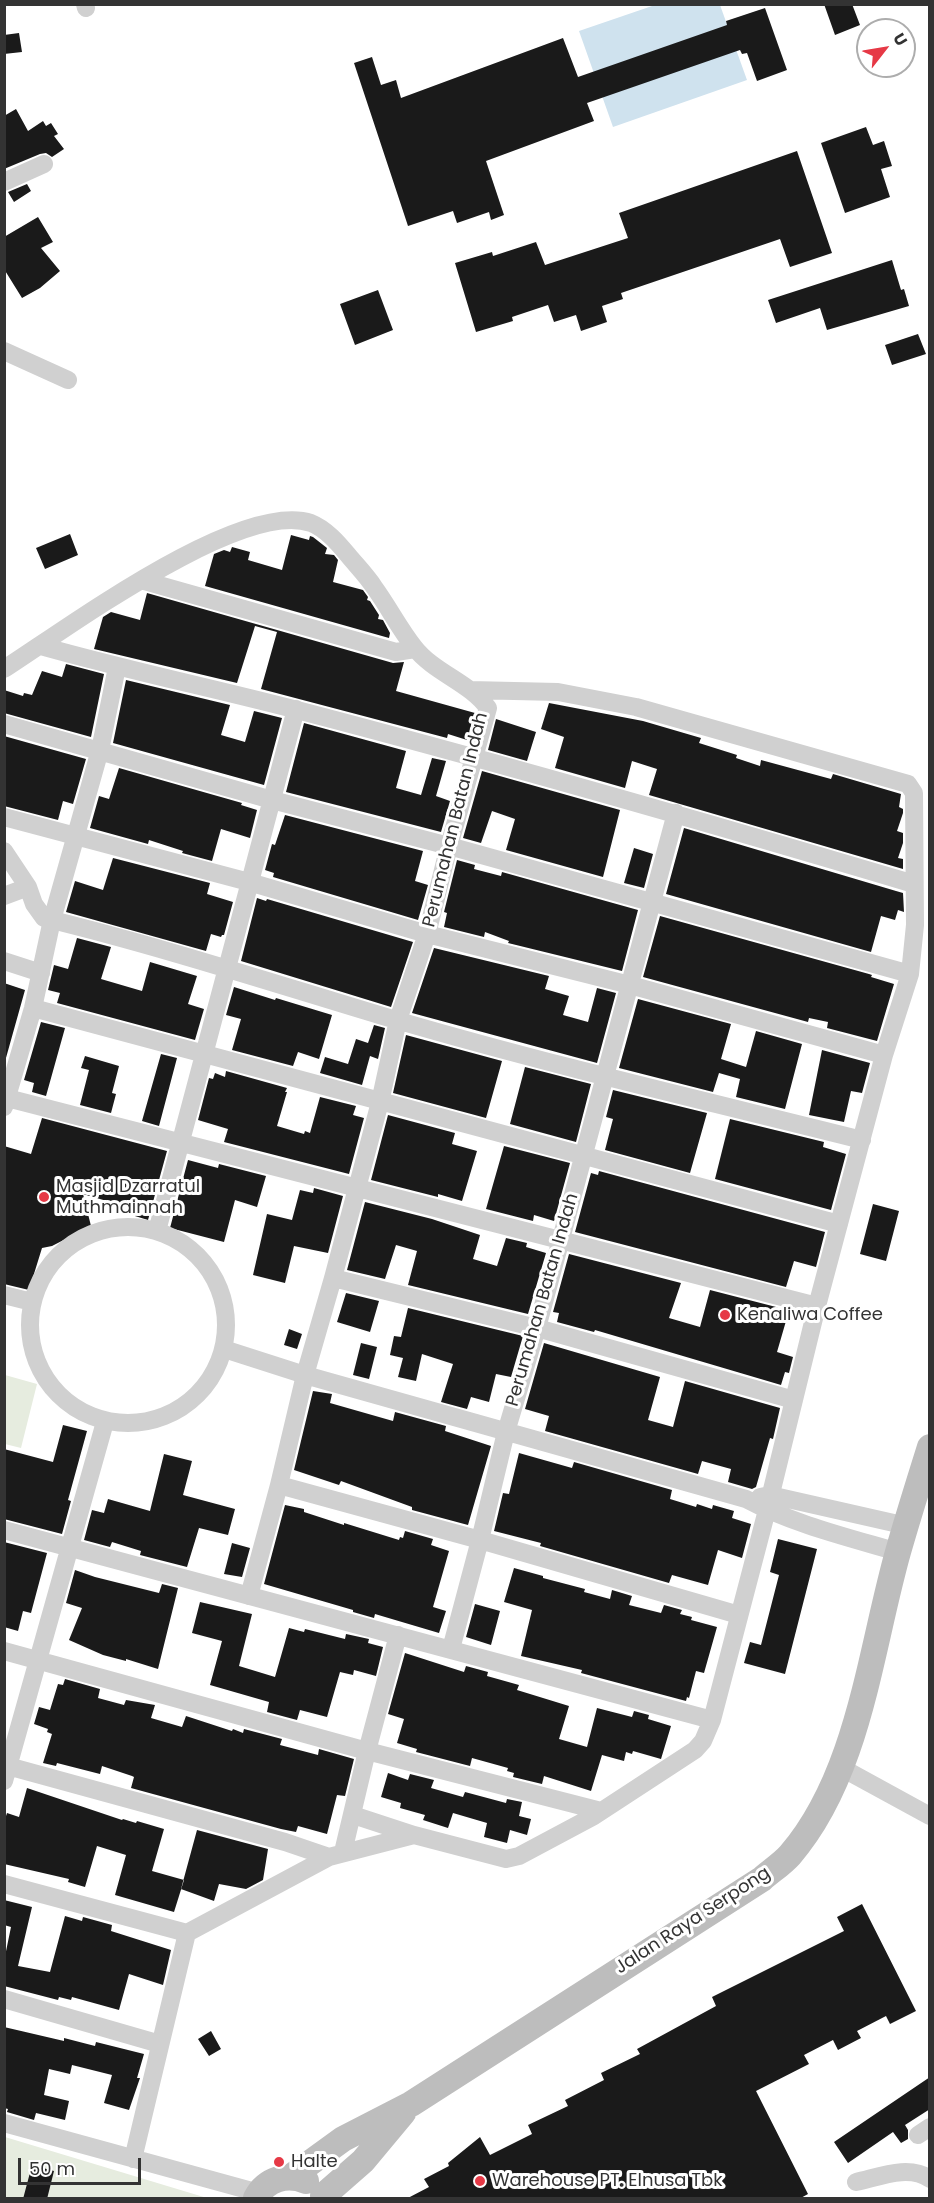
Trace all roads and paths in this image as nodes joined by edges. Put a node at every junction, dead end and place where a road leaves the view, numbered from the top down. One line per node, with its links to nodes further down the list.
1 (44, 164): 2 (street)
2 (4, 182)
3 (4, 351): 4 (street)
4 (68, 380)
5 (141, 579): 6 (street, Perumahan Batan Indah); 7 (street); 7 (street, Perumahan Batan Indah)
6 (41, 646): 8 (street); 9 (street, Perumahan Batan Indah)
7 (415, 649): 10 (street, Perumahan Batan Indah)
8 (117, 667): 11 (street); 13 (street)
9 (4, 669)
10 (470, 690): 14 (street, Perumahan Batan Indah); 22 (street)
11 (296, 709): 14 (street); 15 (street)
12 (4, 724): 13 (street)
13 (100, 750): 15 (street); 18 (street)
14 (474, 758): 16 (street); 19 (street, Perumahan Batan Indah)
15 (272, 800): 19 (street); 21 (street)
16 (676, 813): 22 (street); 25 (street, Perumahan Batan Indah)
17 (4, 817): 18 (street)
18 (76, 836): 21 (street); 26 (street)
19 (449, 846): 25 (street); 28 (street, Perumahan Batan Indah)
20 (4, 850): 23 (street)
21 (249, 882): 28 (street); 30 (street)
22 (914, 884): 27 (street)
23 (28, 887): 24 (street); 26 (street)
24 (4, 896)
25 (653, 901): 32 (street); 33 (street, Perumahan Batan Indah)
26 (48, 919): 30 (street); 31 (street)
27 (922, 927): 32 (street)
28 (427, 934): 33 (street); 35 (street, Perumahan Batan Indah)
29 (4, 961): 31 (street)
30 (228, 968): 35 (street); 36 (street)
31 (41, 973): 34 (street)
32 (910, 974): 37 (street)
33 (630, 985): 37 (street); 39 (street, Perumahan Batan Indah)
34 (33, 1008): 36 (street); 38 (street)
35 (398, 1020): 39 (street); 41 (street, Perumahan Batan Indah)
36 (204, 1054): 41 (street); 43 (street)
37 (884, 1055): 42 (street)
38 (12, 1056): 40 (street)
39 (604, 1076): 42 (street); 44 (street, Perumahan Batan Indah)
40 (6, 1102): 43 (street)
41 (380, 1102): 44 (street); 45 (street, Perumahan Batan Indah)
42 (862, 1140): 46 (street)
43 (180, 1142): 45 (street); 47 (street)
44 (584, 1155): 46 (street); 48 (street, Perumahan Batan Indah)
45 (357, 1187): 48 (street); 49 (street, Perumahan Batan Indah)
46 (839, 1224): 52 (street)
47 (157, 1231): 51 (street); 54 (street)
48 (561, 1240): 52 (street); 53 (street, Perumahan Batan Indah)
49 (333, 1278): 53 (street); 55 (street, Perumahan Batan Indah)
50 (4, 1295): 51 (street)
51 (32, 1302): 57 (street)
52 (817, 1306): 56 (street)
53 (537, 1328): 56 (street); 58 (street, Perumahan Batan Indah)
54 (225, 1348): 55 (street); 57 (street)
55 (305, 1375): 58 (street); 60 (street, Perumahan Batan Indah)
56 (794, 1400): 61 (street)
57 (105, 1422): 65 (street)
58 (506, 1432): 61 (street); 64 (street, Perumahan Batan Indah)
59 (930, 1447): 62 (main road, Jalan Raya Serpong)
60 (279, 1485): 64 (street); 67 (street, Perumahan Batan Indah)
61 (769, 1503): 62 (street); 66 (street); 68 (street)
62 (907, 1526): 66 (main road, Jalan Raya Serpong)
63 (4, 1530): 65 (street)
64 (480, 1540): 68 (street); 70 (street, Perumahan Batan Indah)
65 (70, 1549): 67 (street); 72 (street)
66 (898, 1552): 75 (main road, Jalan Raya Serpong)
67 (249, 1596): 69 (street)
68 (739, 1615): 73 (street)
69 (398, 1635): 70 (street); 74 (street)
70 (451, 1649): 73 (street)
71 (4, 1651): 72 (street)
72 (37, 1660): 74 (street); 76 (street)
73 (712, 1720): 77 (street)
74 (367, 1751): 77 (street); 78 (street)
75 (842, 1768): 79 (street); 86 (main road, Jalan Raya Serpong)
76 (6, 1771): 81 (street)
77 (602, 1811): 80 (street)
78 (353, 1815): 80 (street); 81 (street)
79 (930, 1816)
80 (414, 1835): 81 (street)
81 (336, 1855): 83 (street)
82 (4, 1884): 83 (street)
83 (187, 1933): 85 (street)
84 (4, 1999): 85 (street)
85 (160, 2044): 88 (street)
86 (411, 2104): 89 (main road, Jalan Raya Serpong); 93 (main road, Jalan Raya Serpong)
87 (4, 2122): 88 (street)
88 (133, 2159): 92 (street)
89 (292, 2176): 92 (main road, Jalan Raya Serpong); 93 (main road)
90 (930, 2179): 91 (street)
91 (856, 2182)
92 (257, 2196)
93 (323, 2197)

